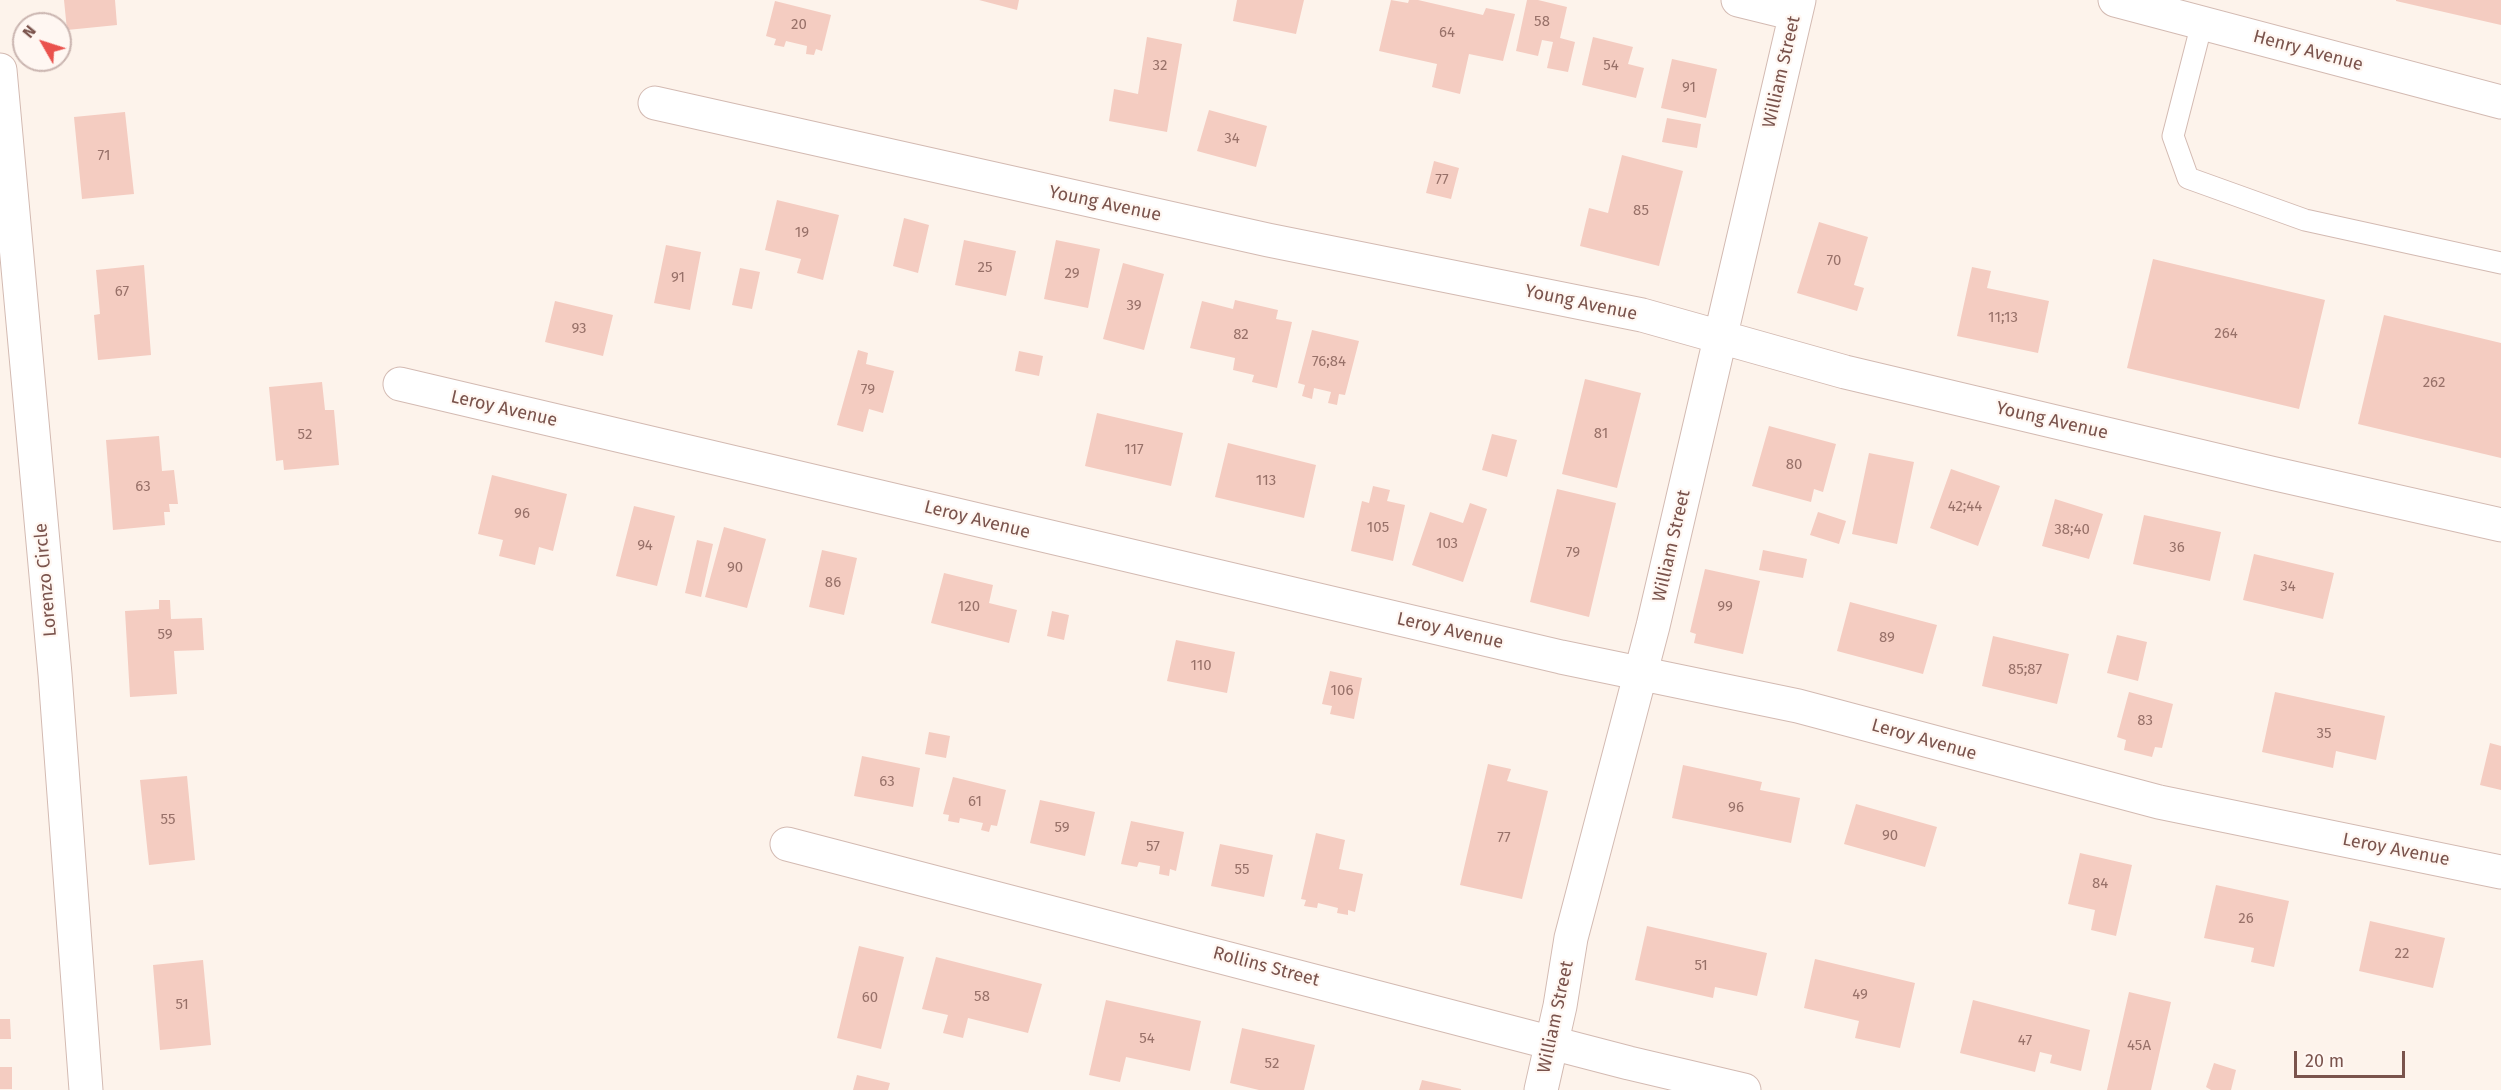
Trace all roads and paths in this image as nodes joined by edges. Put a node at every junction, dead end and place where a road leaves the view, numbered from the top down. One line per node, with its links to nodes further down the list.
1 (1738, 0): 3 (street)
2 (2115, 0): 4 (street, Henry Avenue)
3 (1797, 7): 9 (street, William Street)
4 (2202, 23): 6 (street, Henry Avenue); 8 (lane)
5 (0, 70): 16 (street, Lorenzo Circle)
6 (2501, 102)
7 (655, 103): 9 (street, Young Avenue)
8 (2501, 263)
9 (1719, 337): 11 (street, Young Avenue); 12 (street, William Street)
10 (400, 384): 12 (street, Leroy Avenue)
11 (2501, 525)
12 (1640, 673): 14 (street, Leroy Avenue); 15 (street, William Street)
13 (787, 844): 15 (street, Rollins Street)
14 (2501, 872)
15 (1551, 1042): 17 (street, William Street); 18 (street, Rollins Street)
16 (86, 1090)
17 (1541, 1090)
18 (1744, 1090)

